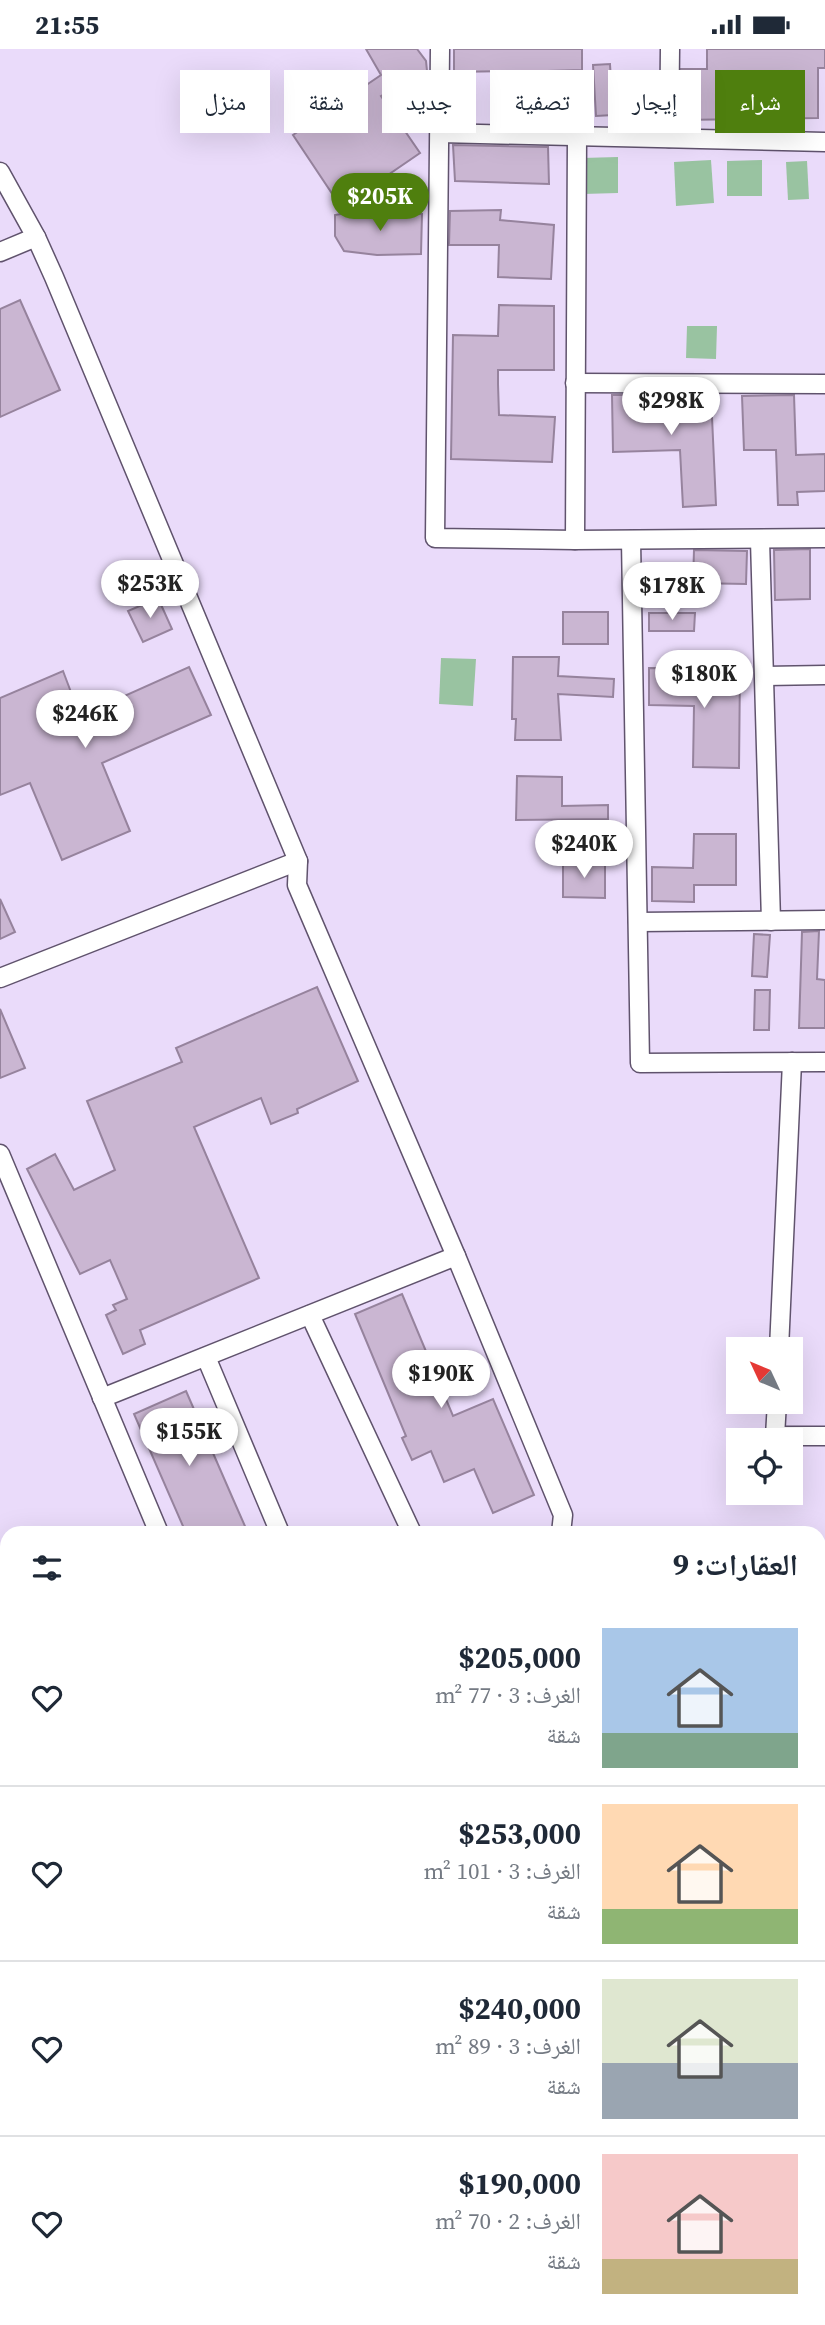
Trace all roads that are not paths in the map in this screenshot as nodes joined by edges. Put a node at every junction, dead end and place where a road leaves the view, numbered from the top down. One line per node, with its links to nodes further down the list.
1 (440, 49): 3 (street)
2 (670, 49): 6 (street)
3 (440, 70)
4 (440, 133): 5 (street); 14 (street)
5 (576, 136): 6 (street); 11 (street)
6 (669, 138): 7 (street)
7 (825, 142)
8 (0, 172): 9 (street)
9 (36, 237): 10 (street); 19 (street)
10 (0, 252)
11 (575, 383): 12 (street); 14 (street)
12 (825, 384)
13 (825, 538): 16 (street)
14 (575, 540): 15 (street)
15 (631, 540): 16 (street); 22 (street)
16 (760, 540): 18 (street)
17 (825, 675): 18 (street)
18 (765, 676): 21 (street)
19 (298, 861): 23 (street); 27 (street)
20 (825, 920): 21 (street)
21 (771, 921): 22 (street)
22 (638, 922): 24 (street)
23 (0, 978)
24 (792, 1062): 25 (street); 29 (street)
25 (825, 1062)
26 (0, 1154): 31 (street)
27 (456, 1256): 28 (street); 37 (street)
28 (310, 1315): 30 (street); 36 (street)
29 (780, 1337)
30 (206, 1357): 31 (street); 35 (street)
31 (102, 1398): 34 (street)
32 (776, 1414): 33 (street)
33 (825, 1436)
34 (156, 1526)
35 (277, 1526)
36 (409, 1526)
37 (563, 1526)

